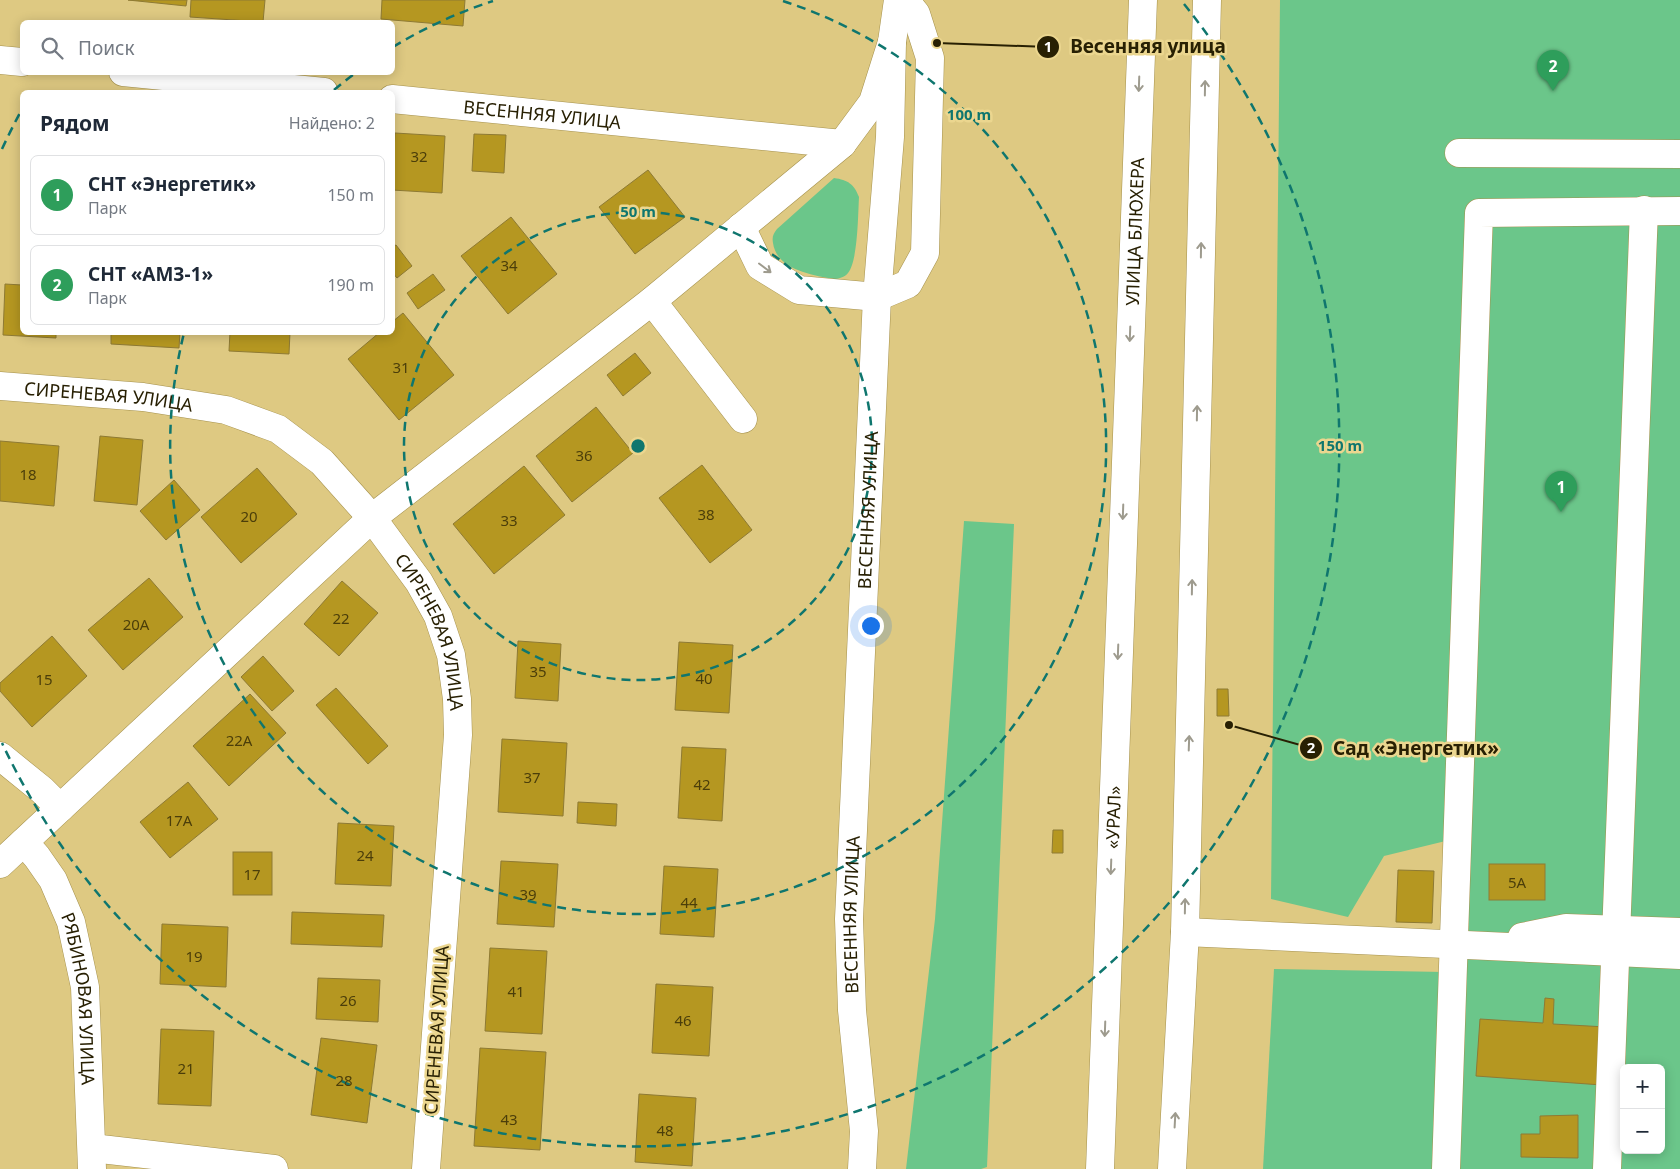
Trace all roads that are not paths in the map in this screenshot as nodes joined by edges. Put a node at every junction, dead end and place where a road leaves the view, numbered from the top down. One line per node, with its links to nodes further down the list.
1 (898, 0): 5 (street, ВЕСЕННЯЯ УЛИЦА)
2 (906, 0): 17 (street)
3 (1142, 0): 21 (street, УЛИЦА БЛЮХЕРА, one-way to 21)
4 (1207, 0): 27 (street, one-way to 4)
5 (892, 42): 11 (street); 17 (street, ВЕСЕННЯЯ УЛИЦА)
6 (0, 60): 7 (street)
7 (20, 62)
8 (153, 75): 9 (street)
9 (304, 90)
10 (395, 99): 11 (street, ВЕСЕННЯЯ УЛИЦА)
11 (842, 144): 16 (street)
12 (1459, 153): 13 (street)
13 (1680, 154)
14 (1644, 210): 15 (street); 29 (street); 30 (street)
15 (1680, 210)
16 (741, 227): 17 (street, one-way to 17); 18 (street)
17 (877, 297): 35 (street, ВЕСЕННЯЯ УЛИЦА)
18 (652, 301): 20 (street); 22 (street)
19 (0, 386): 22 (street, СИРЕНЕВАЯ УЛИЦА)
20 (743, 419)
21 (1125, 464): 36 (street, «УРАЛ», one-way to 36)
22 (372, 518): 24 (street); 34 (street, СИРЕНЕВАЯ УЛИЦА)
23 (0, 756): 24 (street)
24 (60, 808): 25 (street)
25 (24, 842): 26 (street); 32 (street, РЯБИНОВАЯ УЛИЦА)
26 (0, 864)
27 (1185, 932): 30 (street); 37 (street, one-way to 27)
28 (1680, 932): 29 (street)
29 (1616, 941): 30 (street); 31 (street); 39 (street)
30 (1453, 944): 38 (street)
31 (1680, 955)
32 (92, 1158): 33 (street)
33 (274, 1169)
34 (426, 1169)
35 (862, 1169)
36 (1100, 1169)
37 (1172, 1169)
38 (1446, 1169)
39 (1607, 1169)

